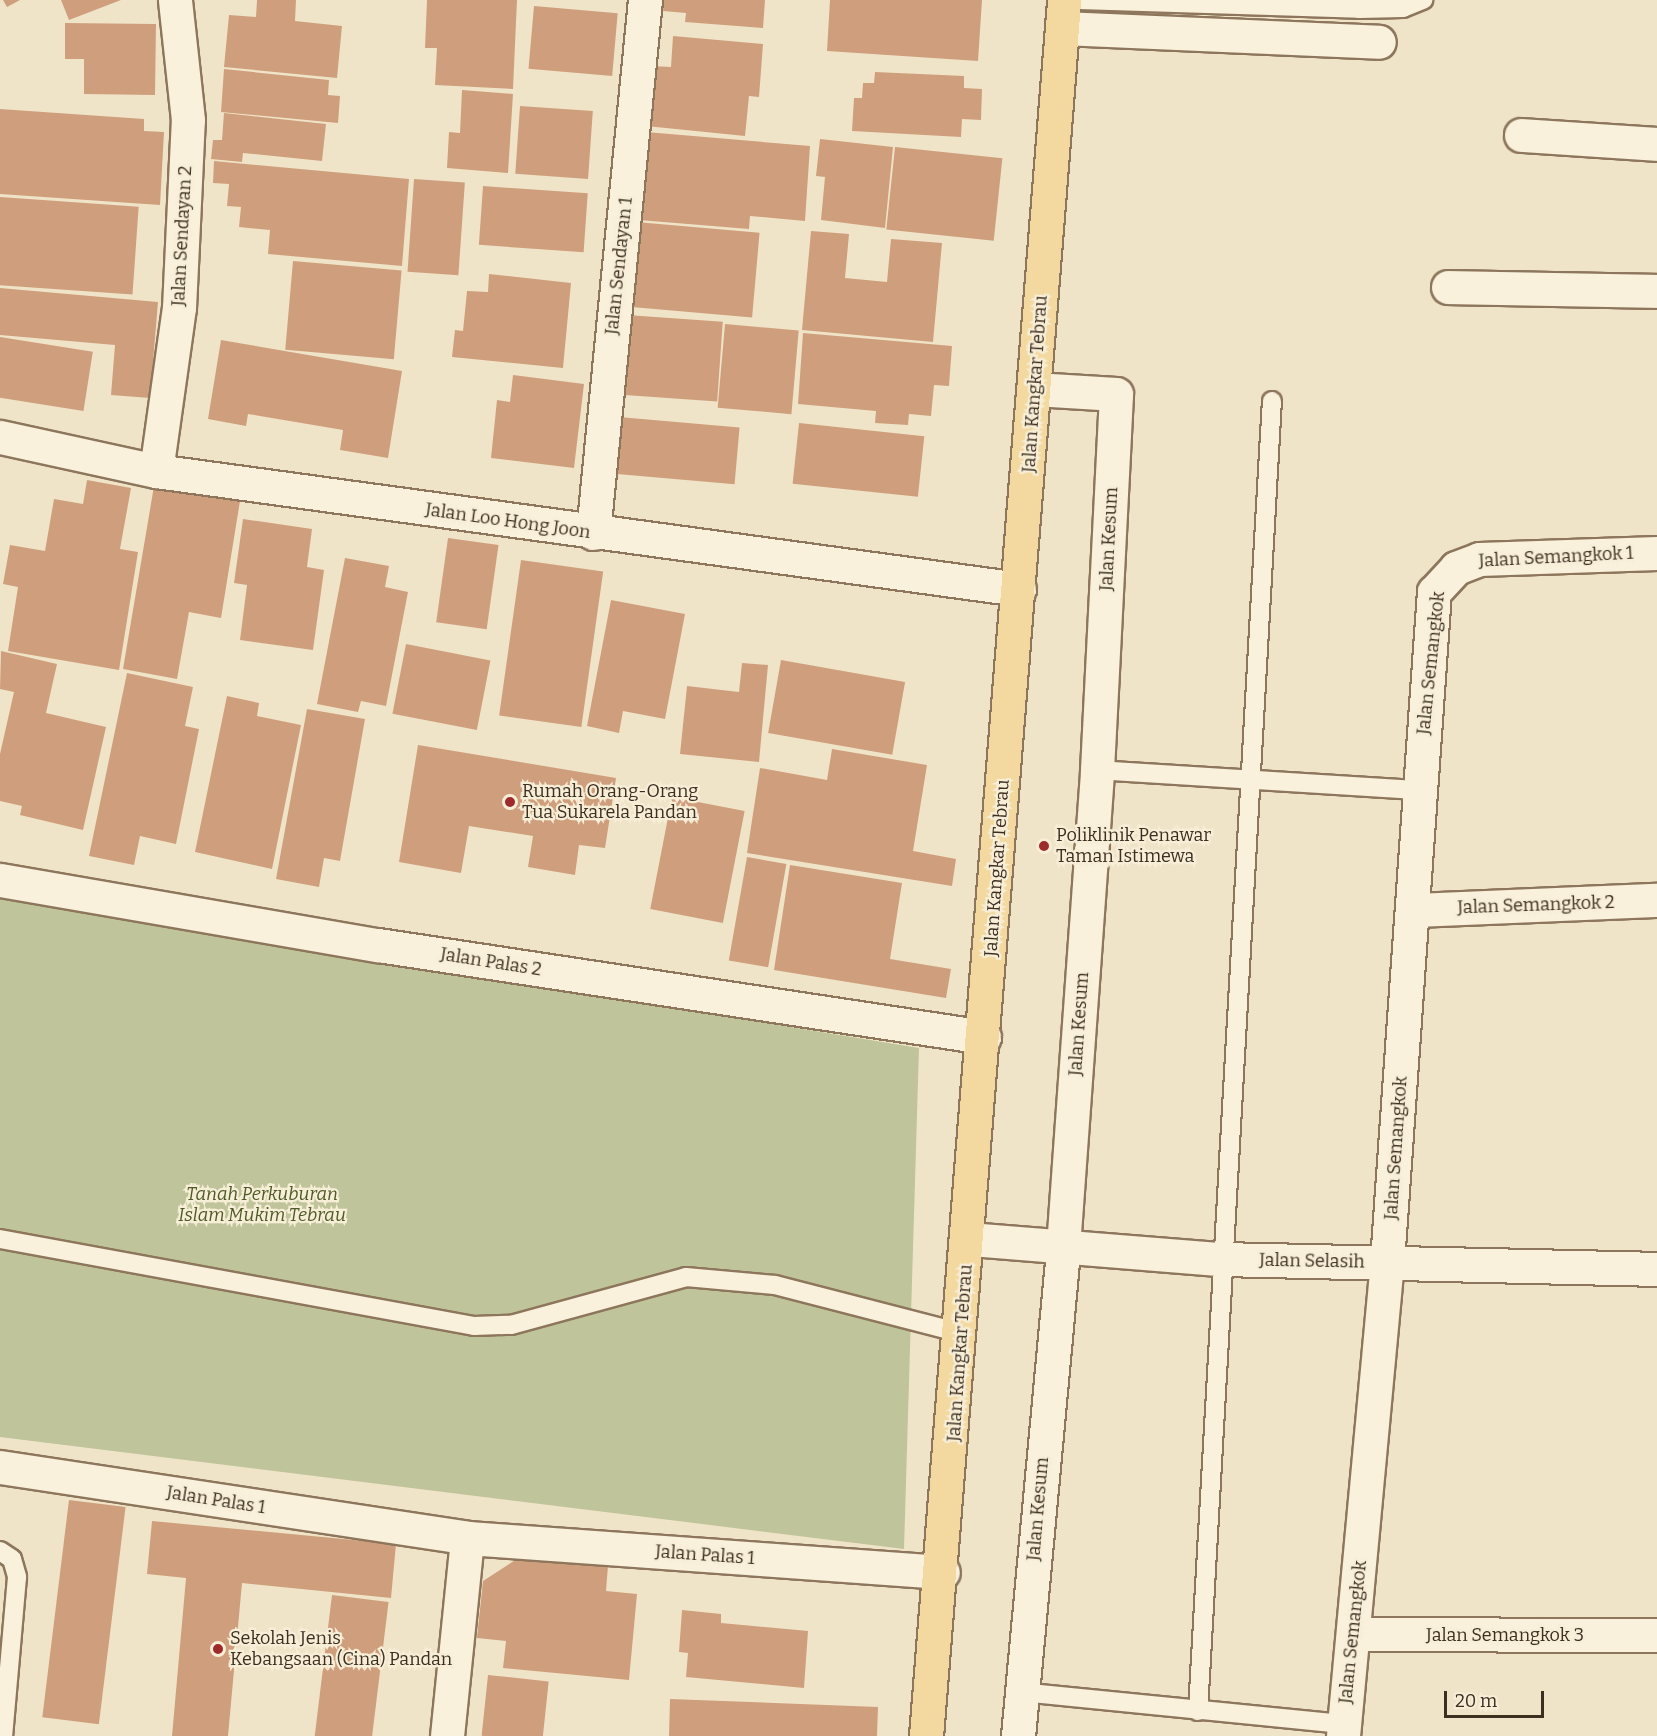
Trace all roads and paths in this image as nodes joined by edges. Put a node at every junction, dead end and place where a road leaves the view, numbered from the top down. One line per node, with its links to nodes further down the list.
1 (175, 0): 14 (street, Jalan Sendayan 2)
2 (645, 0): 15 (street, Jalan Sendayan 1)
3 (1079, 0): 4 (lane)
4 (1423, 0)
5 (1063, 14): 6 (street); 11 (main road, Jalan Kangkar Tebrau)
6 (1379, 42)
7 (1521, 135): 8 (street)
8 (1657, 144)
9 (1448, 287): 10 (street)
10 (1657, 291)
11 (1034, 389): 18 (main road, Jalan Kangkar Tebrau); 19 (street, Jalan Kesum)
12 (1272, 402): 20 (lane)
13 (0, 437): 14 (street, Jalan Loo Hong Joon)
14 (156, 471): 15 (street, Jalan Loo Hong Joon)
15 (593, 533): 18 (street, Jalan Loo Hong Joon)
16 (1657, 552): 17 (street, Jalan Semangkok 1)
17 (1456, 568): 21 (street, Jalan Semangkok)
18 (1019, 589): 25 (main road, Jalan Kangkar Tebrau)
19 (1097, 770): 20 (lane); 28 (street, Jalan Kesum)
20 (1250, 778): 21 (lane); 29 (lane)
21 (1419, 790): 24 (street, Jalan Semangkok)
22 (0, 880): 25 (street, Jalan Palas 2)
23 (1657, 900): 24 (street, Jalan Semangkok 2)
24 (1414, 910): 30 (street, Jalan Semangkok)
25 (984, 1037): 27 (main road, Jalan Kangkar Tebrau)
26 (0, 1239): 32 (lane)
27 (969, 1239): 28 (street, Jalan Selasih); 32 (main road, Jalan Kangkar Tebrau)
28 (1063, 1247): 29 (street, Jalan Selasih); 39 (street, Jalan Kesum)
29 (1220, 1259): 30 (street, Jalan Selasih); 41 (lane)
30 (1387, 1262): 31 (street, Jalan Selasih); 37 (street, Jalan Semangkok)
31 (1657, 1269)
32 (961, 1333): 36 (main road, Jalan Kangkar Tebrau)
33 (0, 1467): 34 (street, Jalan Palas 1)
34 (467, 1538): 36 (street, Jalan Palas 1); 44 (street)
35 (0, 1551): 43 (lane)
36 (943, 1572): 40 (main road, Jalan Kangkar Tebrau)
37 (1353, 1634): 38 (street, Jalan Semangkok 3); 42 (street, Jalan Semangkok)
38 (1657, 1635)
39 (1021, 1692): 41 (lane); 47 (street, Jalan Kesum)
40 (932, 1704): 45 (main road, Jalan Kangkar Tebrau); 46 (main road)
41 (1198, 1711): 42 (lane)
42 (1343, 1730)
43 (3, 1736)
44 (447, 1736)
45 (926, 1736)
46 (935, 1736)
47 (1018, 1736)

